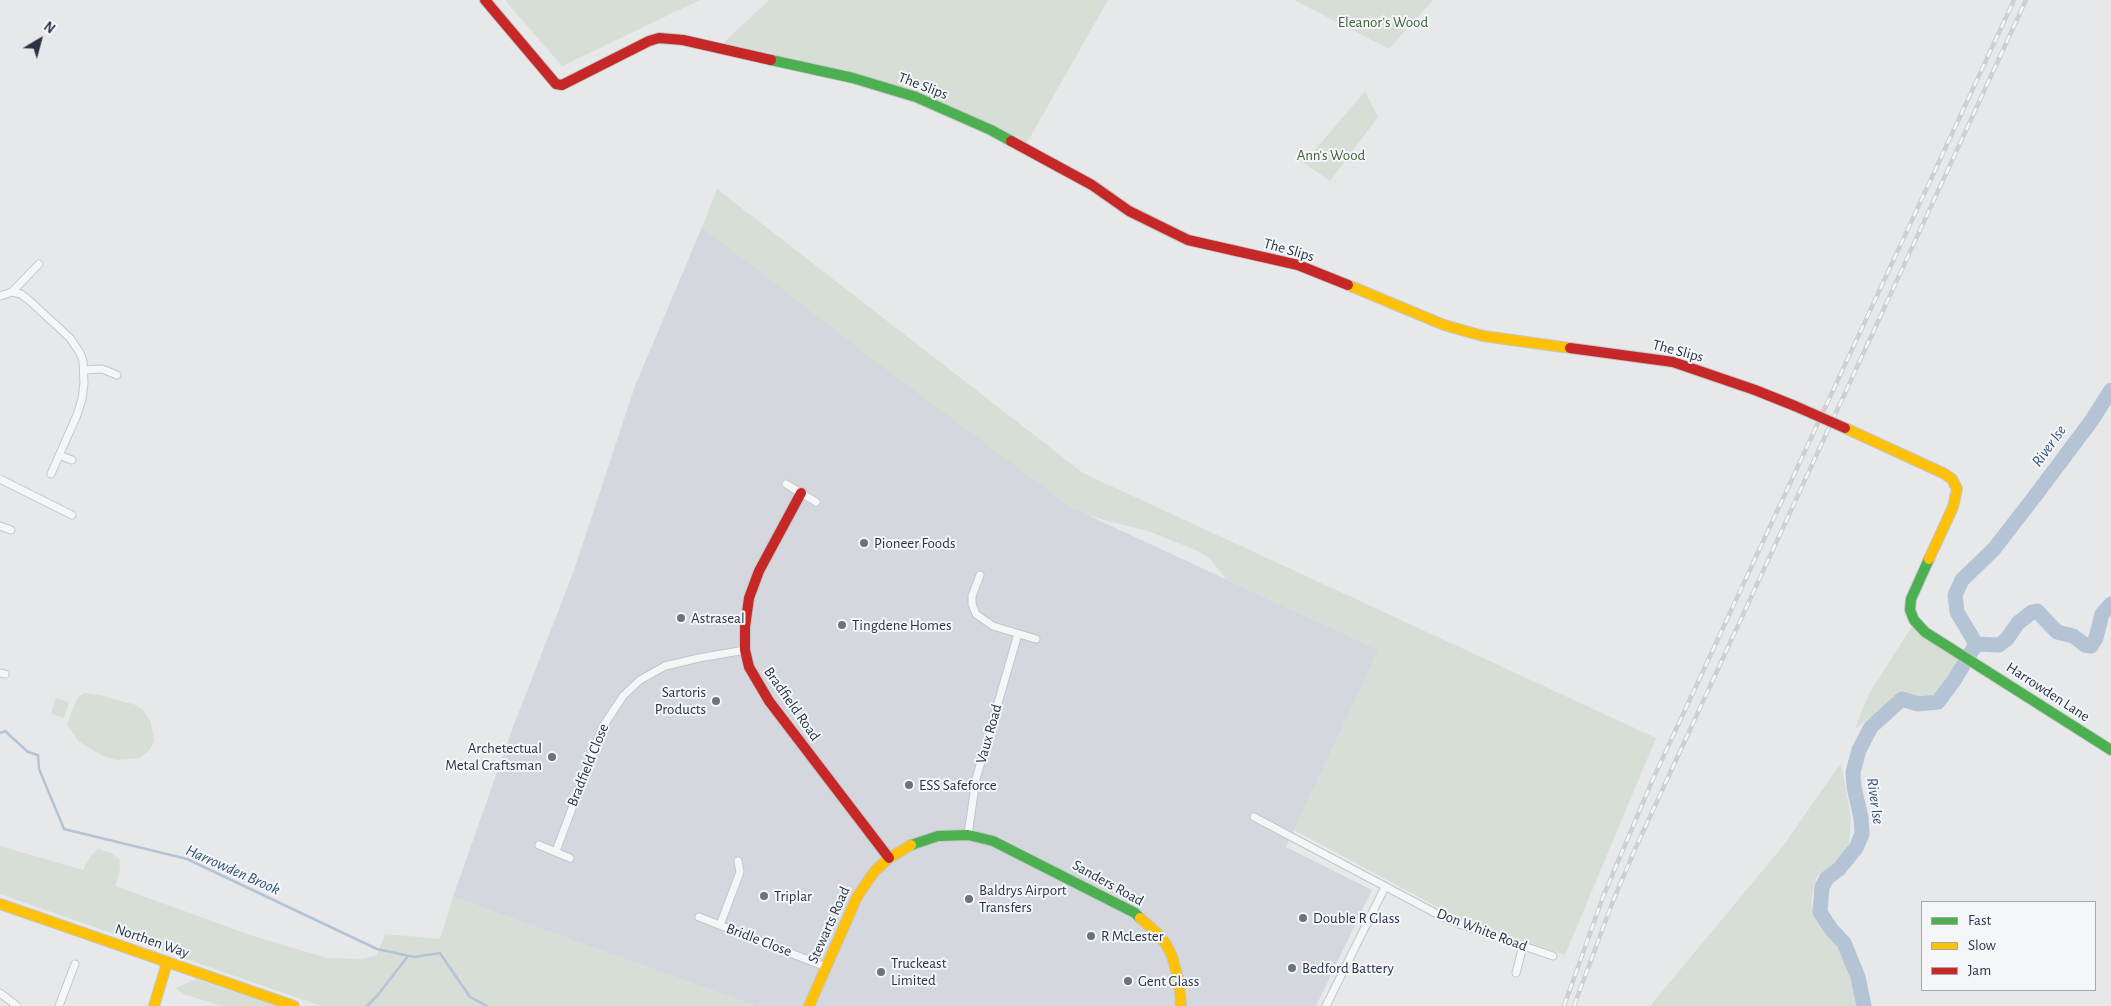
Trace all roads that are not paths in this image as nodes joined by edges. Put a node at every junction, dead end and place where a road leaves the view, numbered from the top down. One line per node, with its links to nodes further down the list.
1 (485, 0): 21 (street, The Slips, bridge)
2 (39, 264): 3 (street)
3 (12, 292): 4 (street); 5 (street)
4 (0, 296)
5 (84, 370): 6 (street); 7 (street)
6 (117, 375)
7 (59, 455): 8 (street); 9 (street)
8 (72, 460)
9 (51, 474)
10 (0, 479): 14 (street)
11 (786, 484): 12 (street)
12 (801, 493): 13 (street); 20 (street, Bradfield Road)
13 (816, 502)
14 (72, 515)
15 (0, 526): 16 (street)
16 (11, 530)
17 (980, 576): 18 (street)
18 (1018, 634): 19 (street); 24 (street, Vaux Road)
19 (1036, 639)
20 (745, 650): 26 (street, Bradfield Close); 28 (street, Bradfield Road)
21 (1965, 656): 22 (street, Harrowden Lane)
22 (2111, 750)
23 (1254, 817): 30 (street, Don White Road)
24 (968, 835): 28 (street, Stewarts Road); 46 (street, Sanders Road)
25 (539, 846): 26 (street)
26 (556, 852): 27 (street)
27 (570, 858)
28 (889, 858): 38 (street, Stewarts Road)
29 (738, 861): 33 (street, Bridle Close)
30 (1385, 887): 34 (street, Don White Road); 47 (street)
31 (0, 904): 36 (street, Northen Way)
32 (699, 917): 33 (street, Bridle Close)
33 (720, 925): 38 (street, Bridle Close)
34 (1523, 946): 35 (street, Don White Road); 39 (street)
35 (1553, 956)
36 (167, 963): 43 (street); 44 (street, Northen Way)
37 (75, 964): 42 (street)
38 (826, 967): 45 (street, Stewarts Road)
39 (1516, 973)
40 (0, 993): 41 (street)
41 (16, 1006)
42 (59, 1006)
43 (154, 1006)
44 (294, 1006)
45 (809, 1006)
46 (1180, 1006)
47 (1326, 1006)

